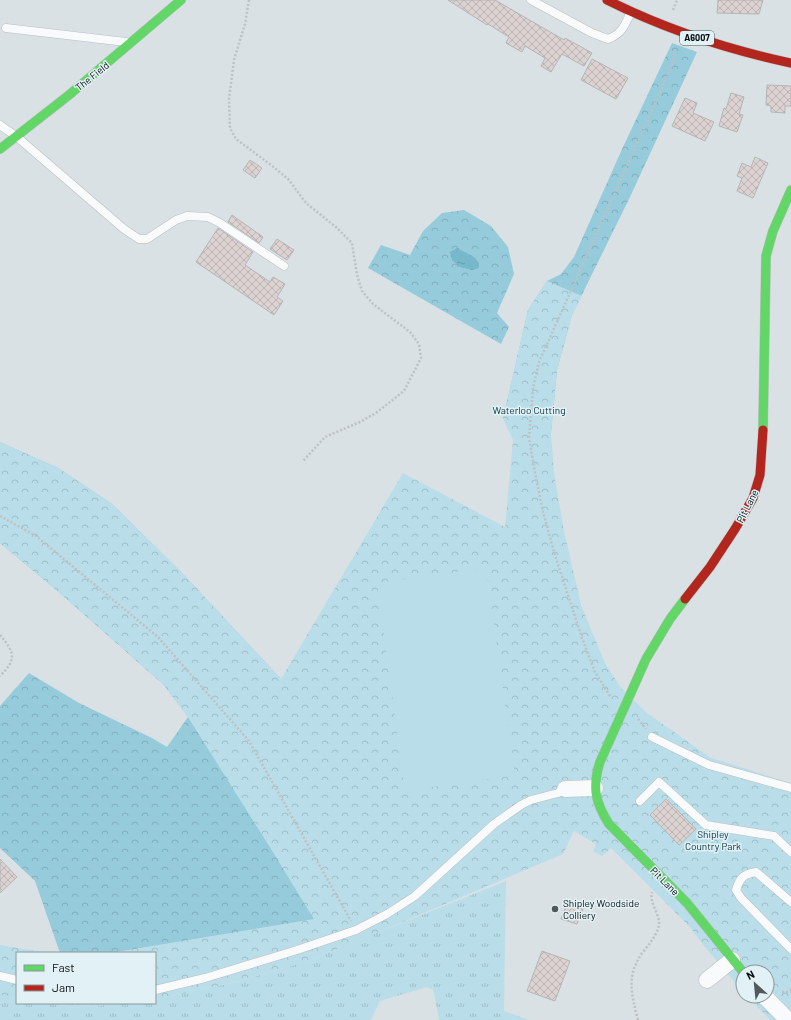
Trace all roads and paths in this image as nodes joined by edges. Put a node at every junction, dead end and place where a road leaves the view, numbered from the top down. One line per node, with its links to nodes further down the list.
1 (181, 0): 7 (street, The Field)
2 (249, 0): 15 (path)
3 (532, 0): 5 (lane)
4 (607, 0): 5 (street, A6007)
5 (631, 12): 9 (street, A6007)
6 (6, 28): 7 (lane)
7 (132, 43): 11 (street, The Field)
8 (672, 57): 19 (path)
9 (791, 63)
10 (0, 125): 11 (lane)
11 (17, 137): 12 (street, The Field); 14 (lane)
12 (0, 149)
13 (791, 190): 19 (street, Pit Lane)
14 (284, 266)
15 (303, 461)
16 (0, 516): 28 (path)
17 (0, 635): 18 (path)
18 (0, 676)
19 (624, 709): 20 (path); 21 (street, Pit Lane)
20 (652, 737): 22 (lane)
21 (595, 788): 23 (street); 26 (street, Pit Lane)
22 (791, 788)
23 (565, 789): 28 (lane)
24 (640, 801): 25 (lane)
25 (791, 852)
26 (660, 876): 30 (street, Pit Lane); 38 (path)
27 (791, 902): 29 (lane)
28 (356, 930): 35 (lane)
29 (791, 949)
30 (732, 960): 31 (street, Pit Lane); 34 (street)
31 (736, 964)
32 (0, 976): 33 (lane)
33 (16, 980)
34 (707, 980)
35 (156, 990)
36 (774, 1004): 37 (street)
37 (787, 1015)
38 (638, 1020)

